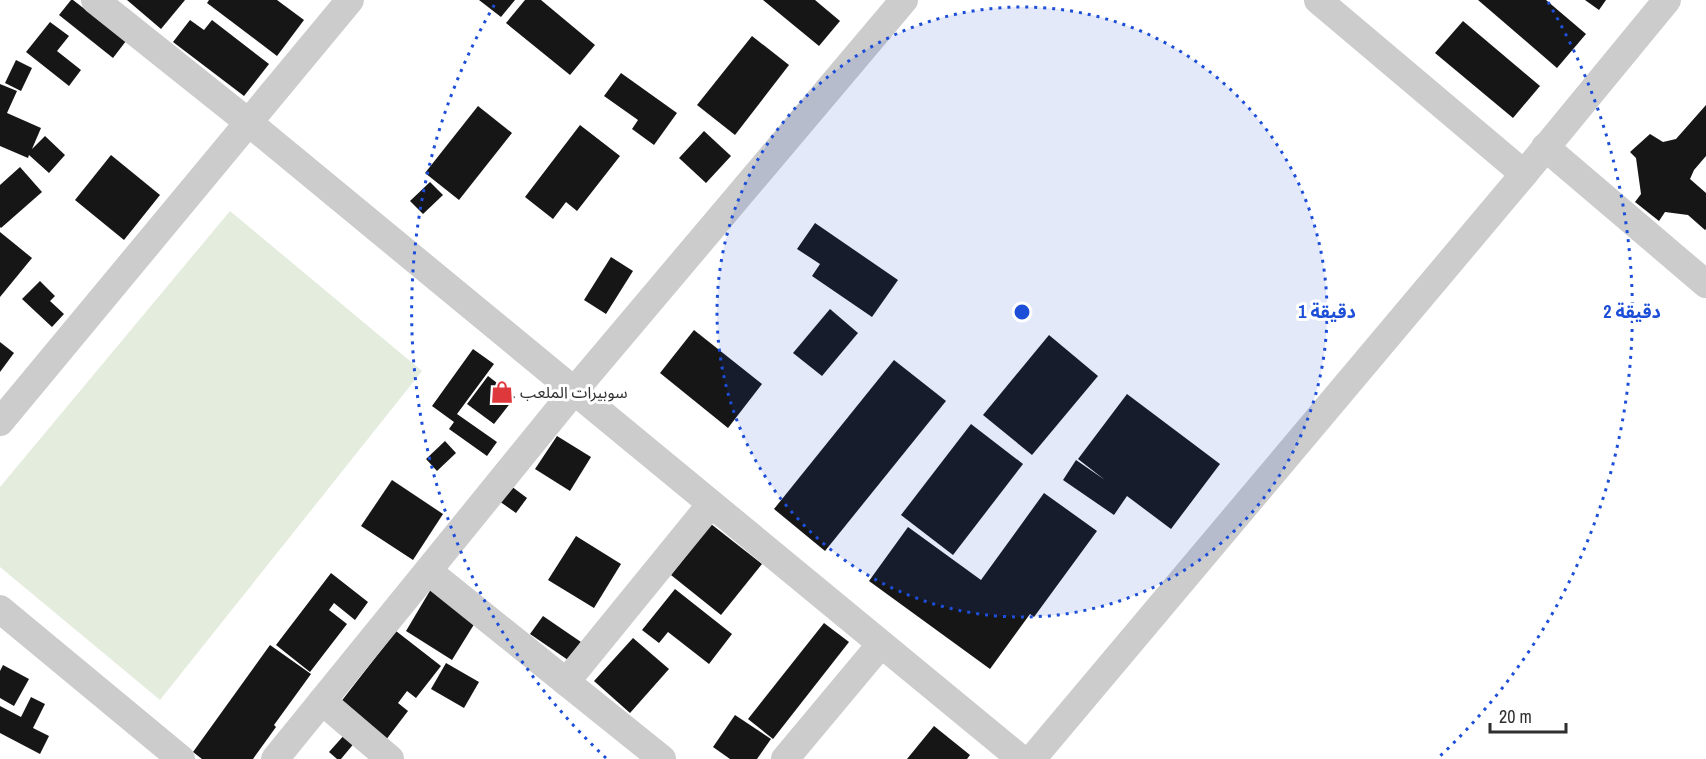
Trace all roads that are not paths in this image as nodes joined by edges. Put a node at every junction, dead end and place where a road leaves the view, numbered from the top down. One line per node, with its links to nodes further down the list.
1 (95, 0): 6 (street)
2 (350, 0): 6 (street)
3 (904, 0): 10 (street)
4 (1318, 0): 8 (street)
5 (1667, 0): 7 (street)
6 (248, 122): 10 (street); 11 (street)
7 (1545, 147): 8 (street); 9 (street)
8 (1524, 174): 24 (street)
9 (1706, 284)
10 (574, 391): 12 (street); 13 (street)
11 (0, 422)
12 (711, 504): 15 (street); 16 (street)
13 (428, 571): 16 (street); 17 (street)
14 (0, 609): 18 (street)
15 (881, 644): 22 (street); 23 (street)
16 (566, 682): 21 (street)
17 (322, 701): 19 (street); 20 (street)
18 (181, 759)
19 (274, 759)
20 (390, 759)
21 (662, 759)
22 (785, 759)
23 (1021, 759)
24 (1032, 759)

